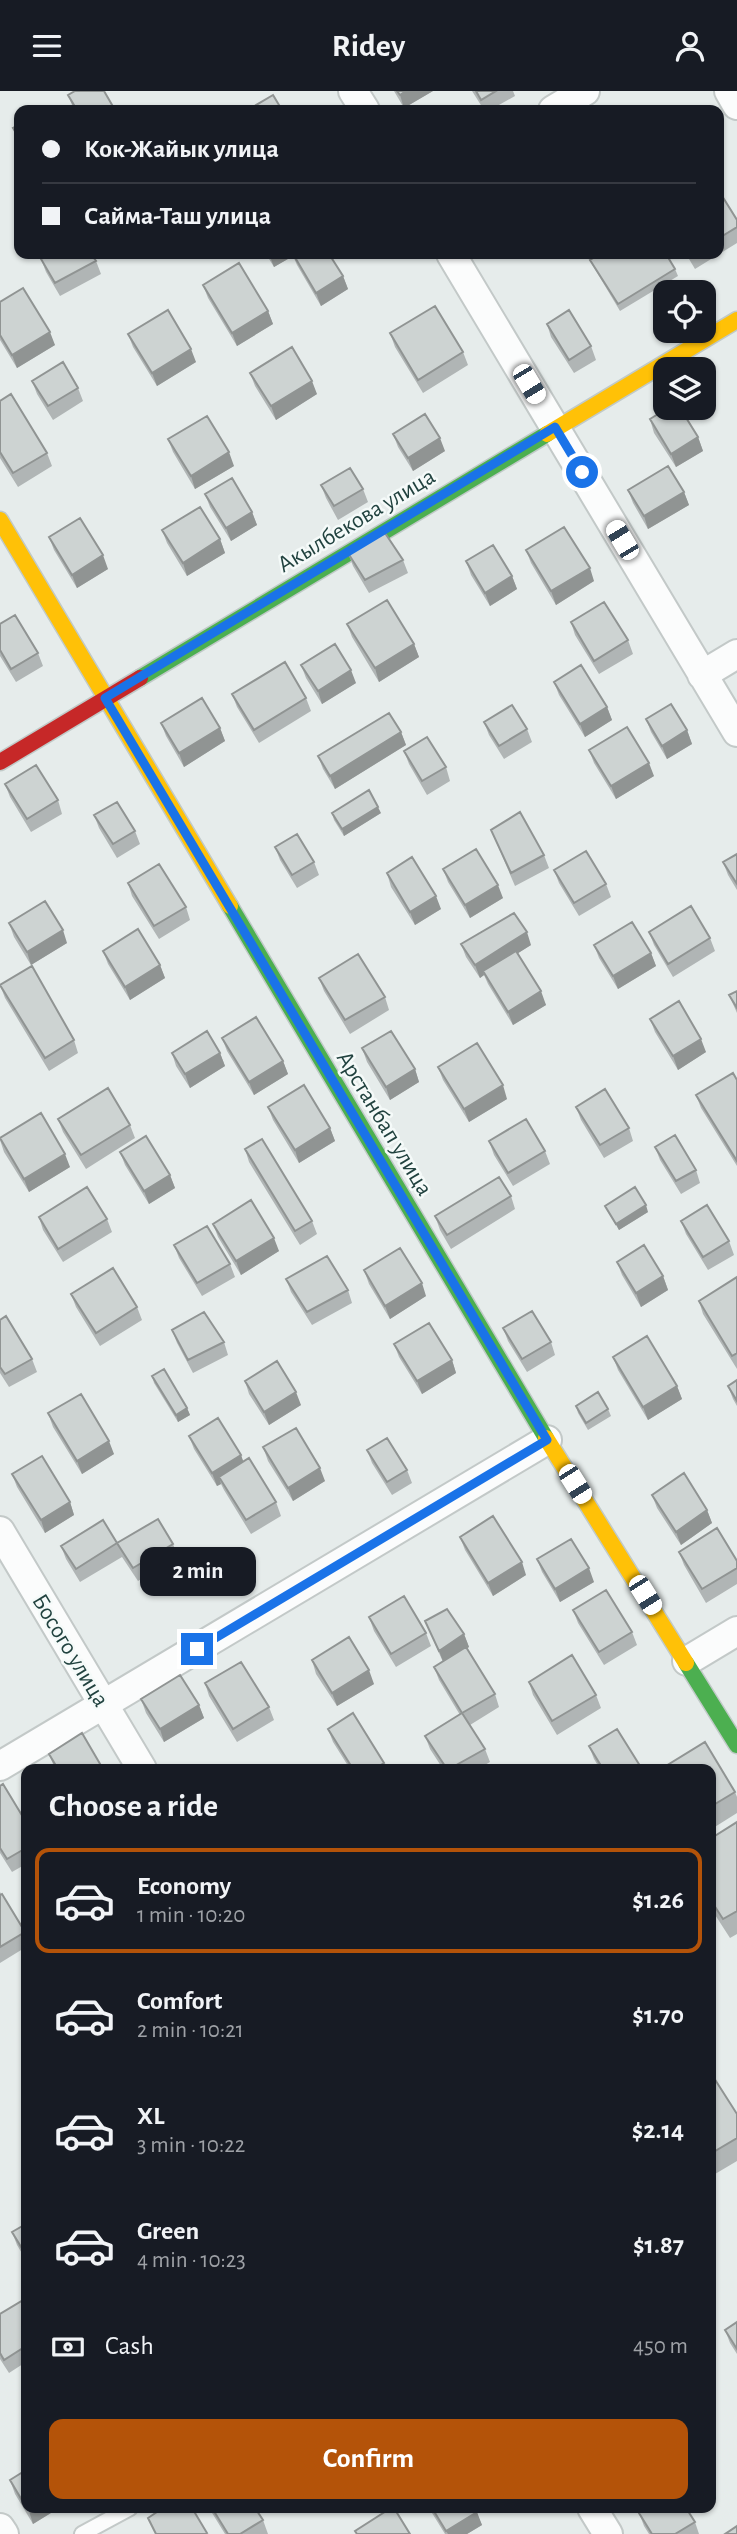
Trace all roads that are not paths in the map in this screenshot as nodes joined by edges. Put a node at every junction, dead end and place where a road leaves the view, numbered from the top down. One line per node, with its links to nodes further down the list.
1 (585, 91): 3 (street)
2 (729, 91): 4 (street)
3 (561, 105)
4 (737, 105)
5 (454, 259): 7 (street)
6 (737, 320): 7 (street, Акылбекова улица)
7 (555, 427): 10 (street); 11 (street, Акылбекова улица)
8 (0, 520): 11 (street, Арстанбап улица)
9 (737, 654): 10 (street)
10 (702, 675): 12 (street)
11 (105, 698): 13 (street, Акылбекова улица); 14 (street, Арстанбап улица)
12 (737, 732)
13 (0, 762)
14 (547, 1440): 17 (street, Арстанбап улица); 18 (street)
15 (0, 1531): 18 (street, Босого улица)
16 (737, 1631): 17 (street)
17 (687, 1661): 19 (street, Арстанбап улица)
18 (103, 1705): 20 (street, Босого улица); 21 (street)
19 (737, 1745)
20 (139, 1764)
21 (0, 1766)
22 (121, 2513): 26 (lane)
23 (595, 2513): 27 (street)
24 (0, 2528): 25 (street)
25 (4, 2534)
26 (82, 2534)
27 (608, 2534)

